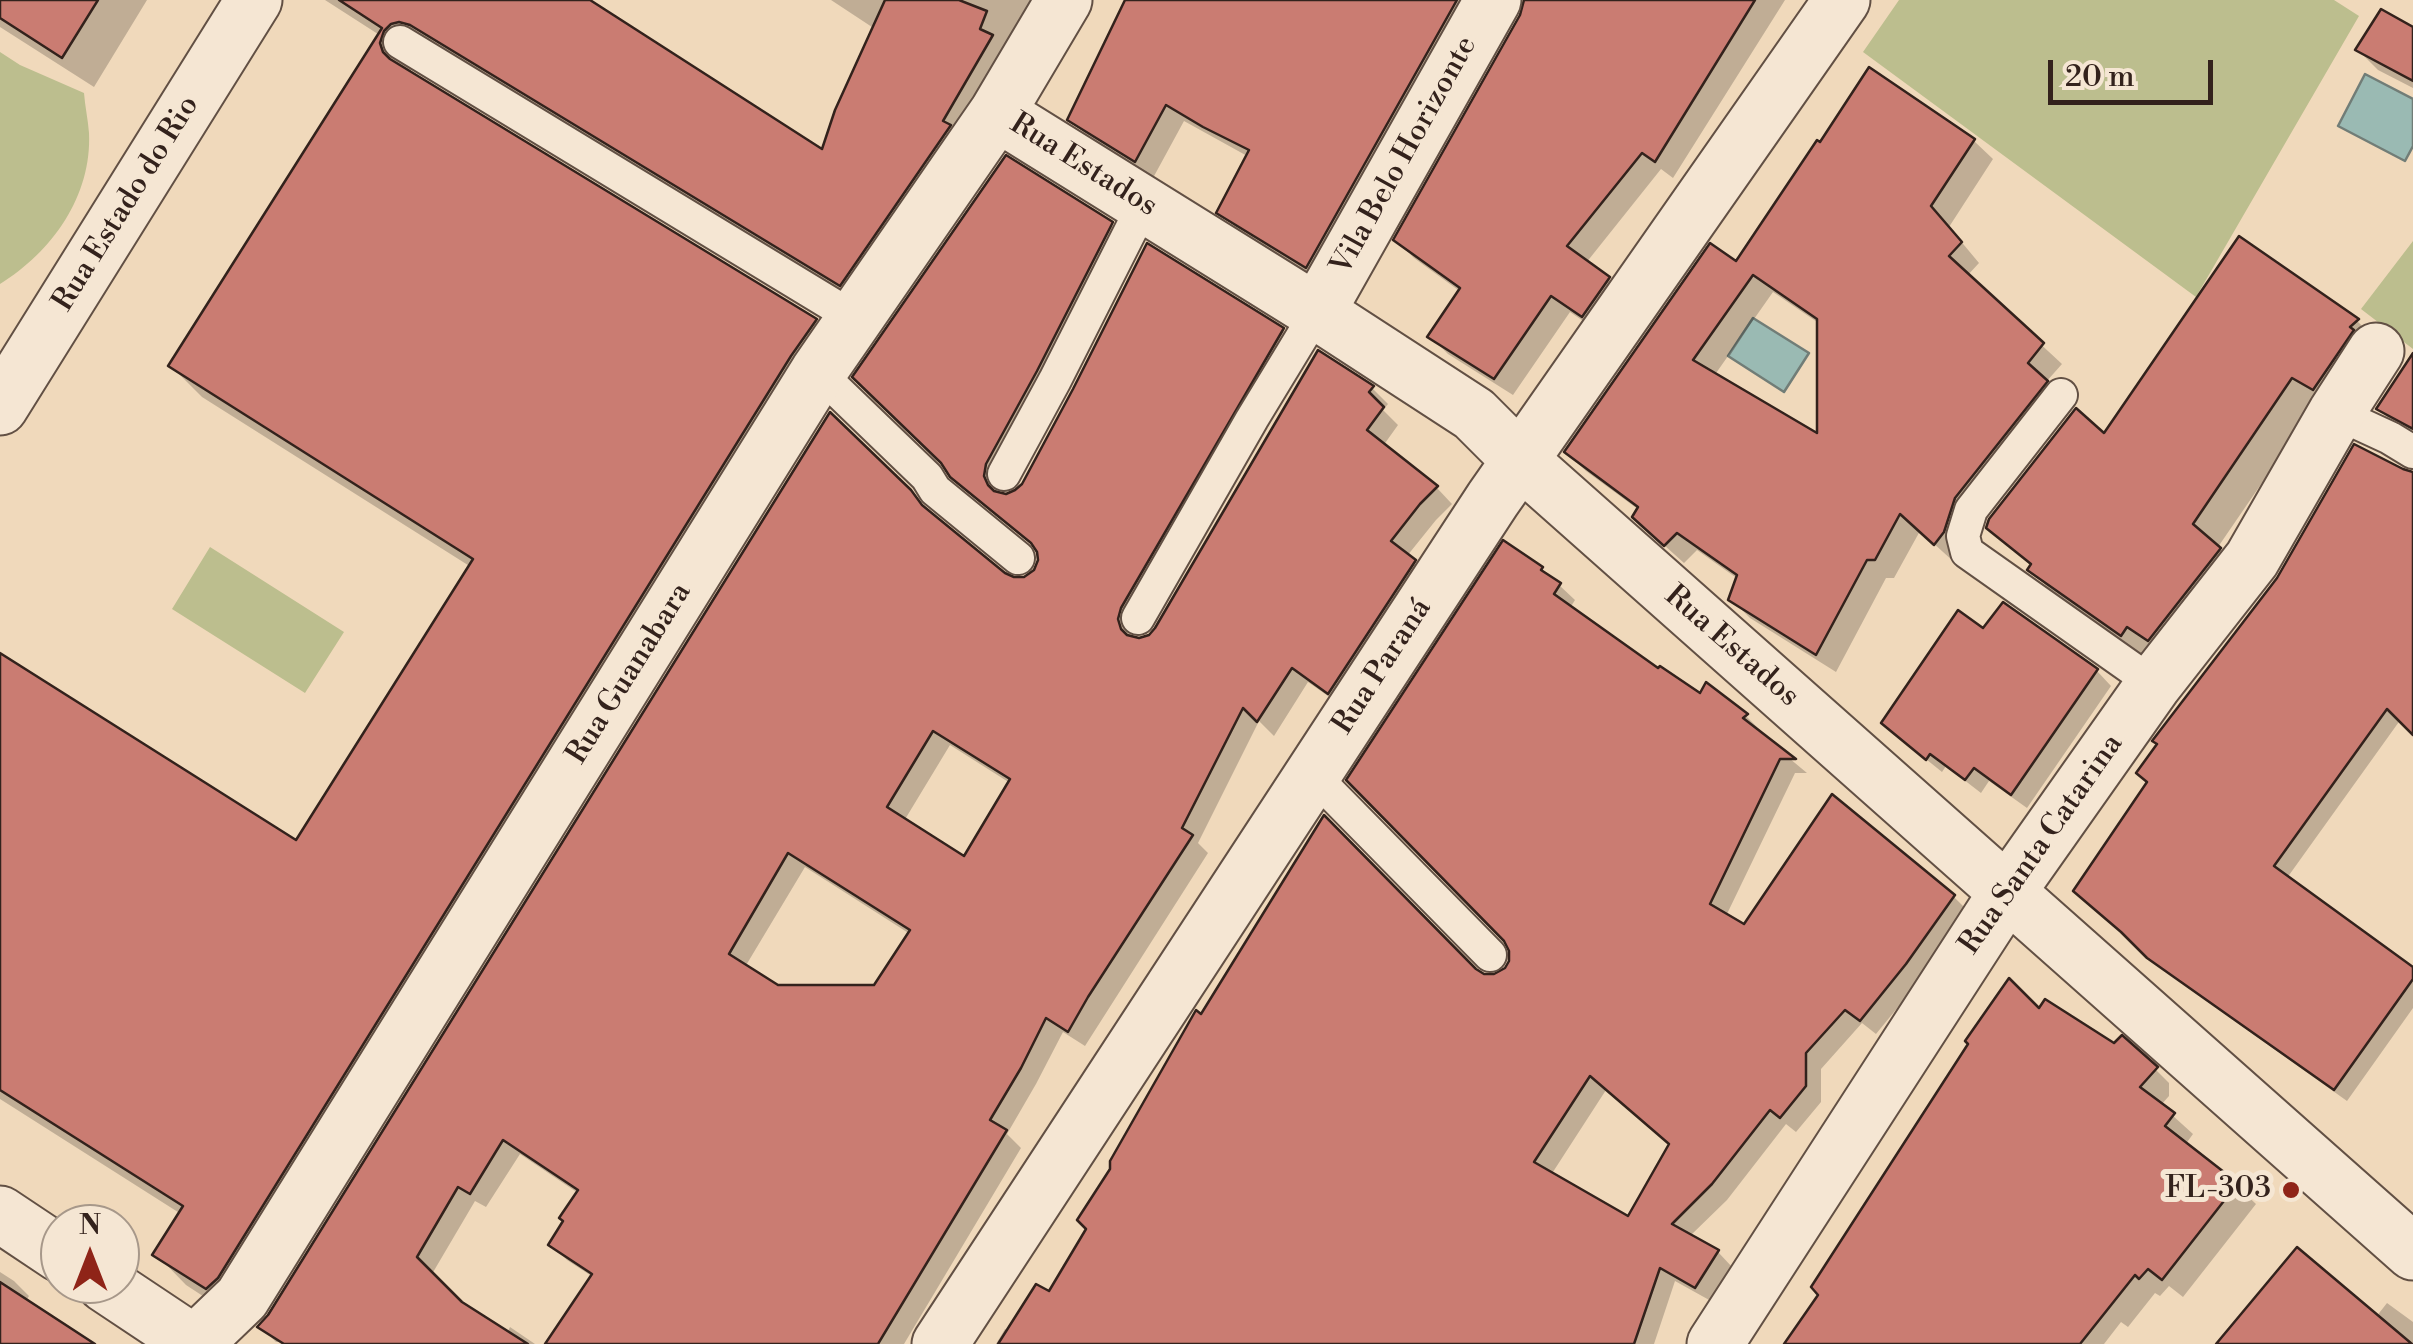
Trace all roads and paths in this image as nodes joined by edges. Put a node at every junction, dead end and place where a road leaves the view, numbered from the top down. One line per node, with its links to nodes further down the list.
1 (254, 0): 13 (street, Rua Estado do Rio)
2 (1064, 0): 6 (street, Rua Guanabara)
3 (1492, 0): 8 (street, Vila Belo Horizonte)
4 (1842, 0): 16 (street, Rua Paraná)
5 (400, 42): 9 (lane)
6 (998, 113): 7 (street, Rua Estados); 9 (street, Rua Guanabara)
7 (1144, 204): 8 (street, Rua Estados); 17 (lane)
8 (1317, 312): 16 (street, Rua Estados); 19 (lane)
9 (856, 318): 11 (street, Rua Guanabara)
10 (2376, 351): 14 (street, Rua Santa Catarina)
11 (818, 372): 18 (lane); 28 (street, Rua Guanabara)
12 (2061, 394): 20 (lane)
13 (0, 407)
14 (2336, 413): 15 (lane); 20 (street, Rua Santa Catarina)
15 (2413, 452)
16 (1520, 460): 21 (street, Rua Paraná); 22 (street, Rua Estados)
17 (1004, 474)
18 (1018, 558)
19 (1138, 618)
20 (2154, 684): 22 (street, Rua Santa Catarina)
21 (1313, 775): 23 (lane); 29 (street, Rua Paraná)
22 (2008, 890): 26 (street, Rua Estados); 30 (street, Rua Santa Catarina)
23 (1490, 955)
24 (0, 1214): 25 (street)
25 (40, 1241)
26 (2413, 1252)
27 (135, 1304): 28 (street)
28 (195, 1344)
29 (940, 1344)
30 (1715, 1344)

